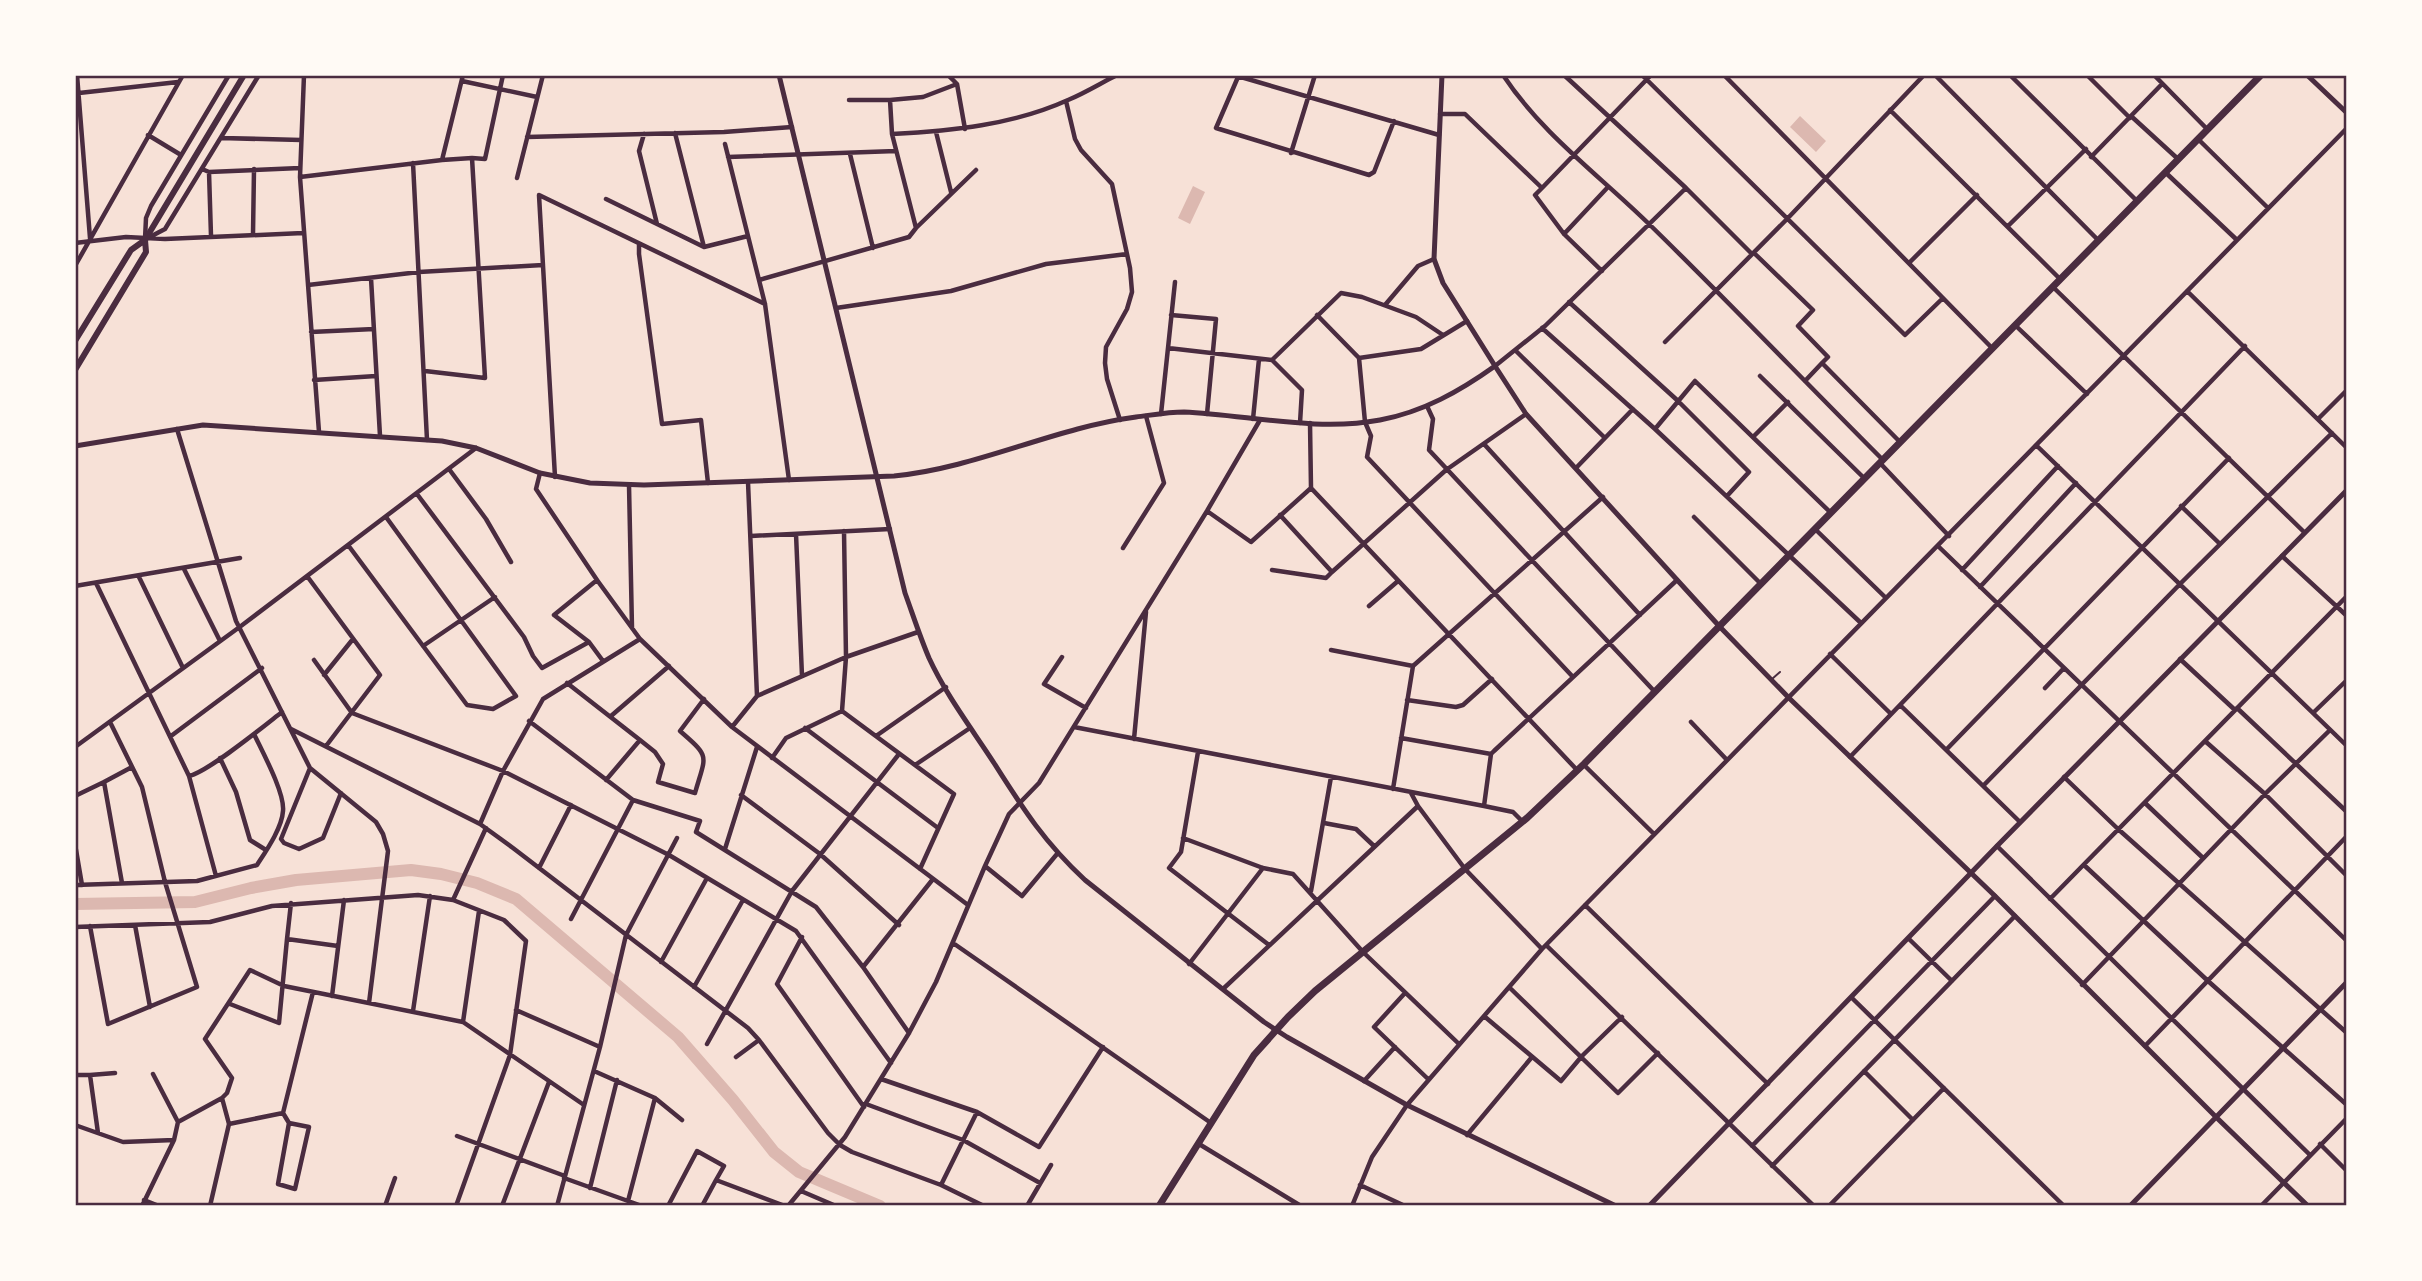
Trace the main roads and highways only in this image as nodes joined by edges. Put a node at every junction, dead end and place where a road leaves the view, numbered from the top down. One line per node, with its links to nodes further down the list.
1 (244, 75): 3 (main road)
2 (2261, 75): 6 (highway)
3 (145, 240): 4 (main road); 5 (main road)
4 (75, 341)
5 (75, 370)
6 (1160, 1206)

